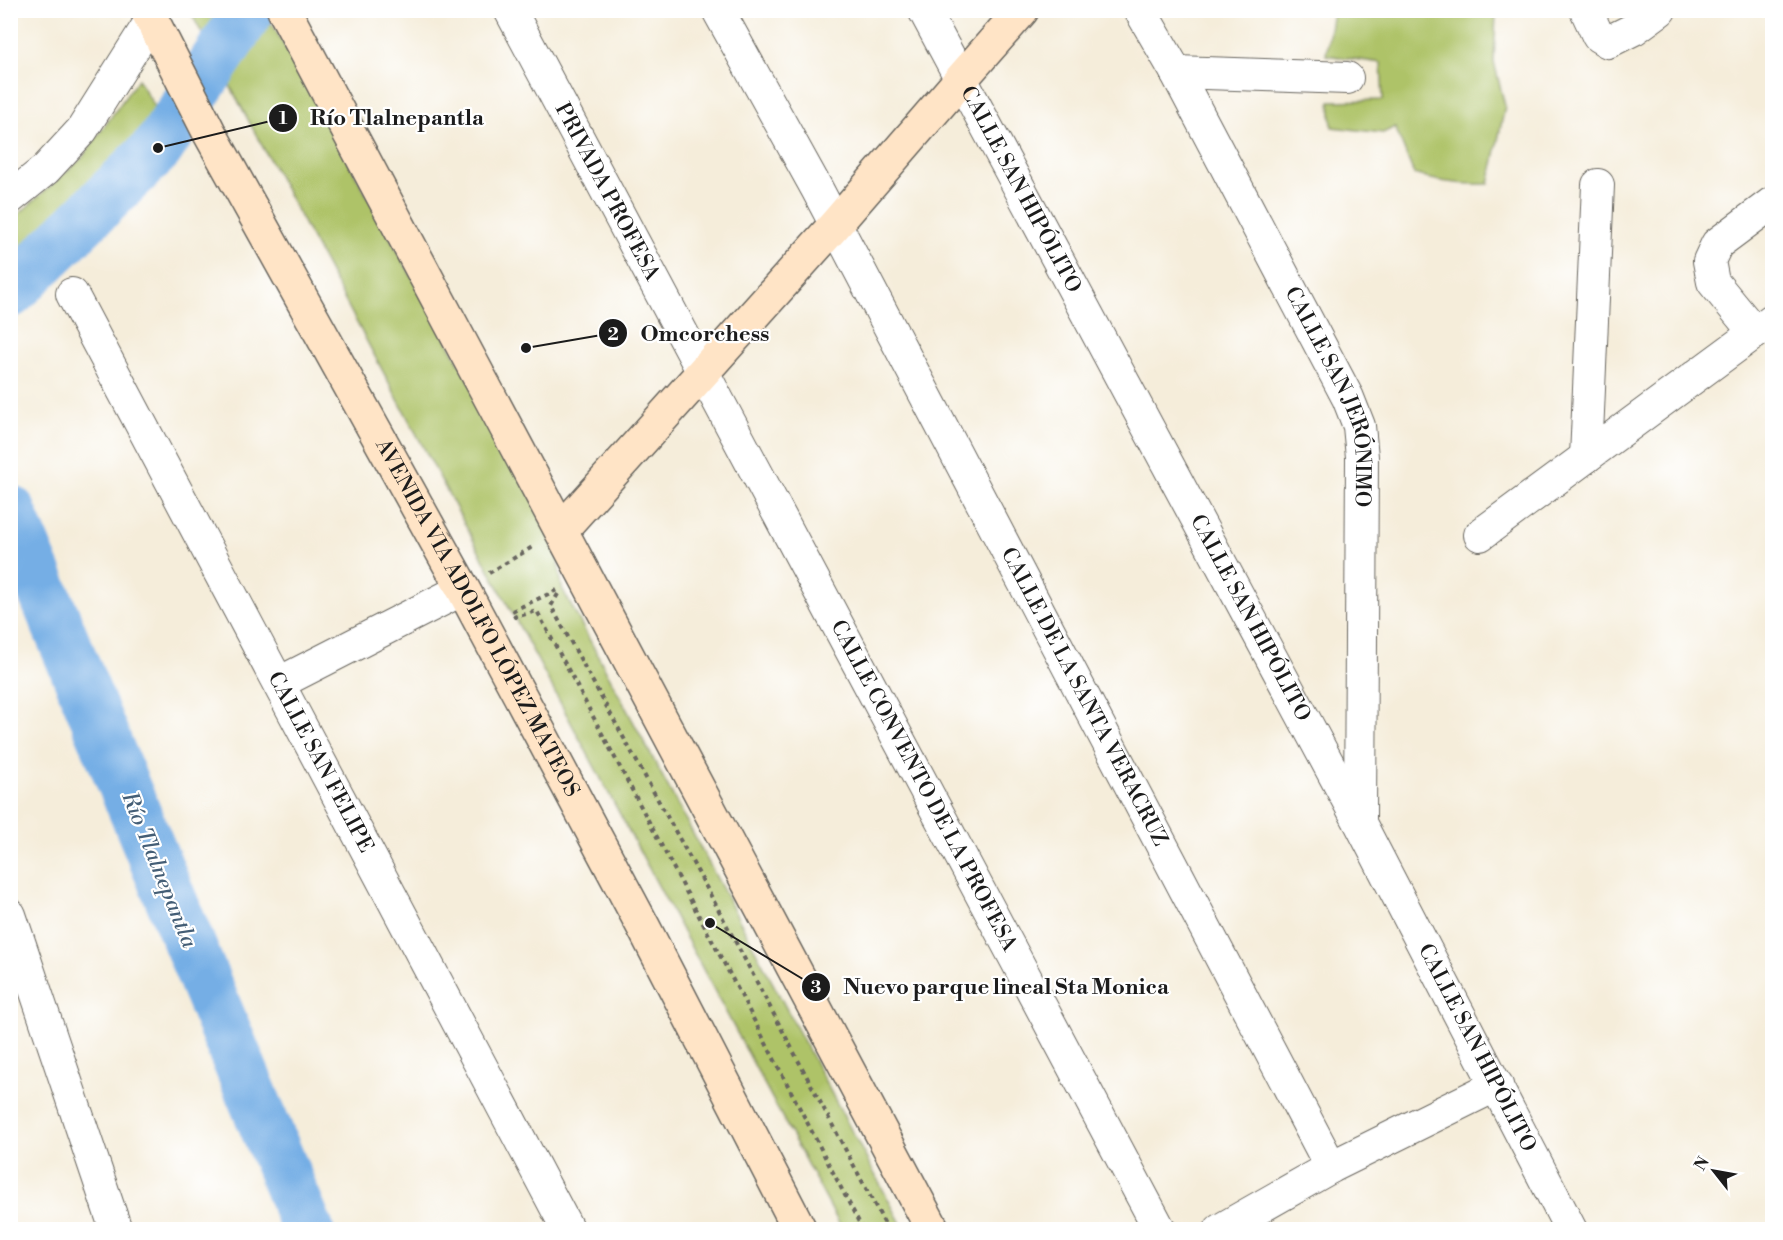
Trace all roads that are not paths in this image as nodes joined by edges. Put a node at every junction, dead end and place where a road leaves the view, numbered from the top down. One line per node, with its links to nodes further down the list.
1 (284, 10): 21 (main road)
2 (510, 10): 19 (street, PRIVADA PROFESA)
3 (924, 10): 11 (street, CALLE SAN HIPÓLITO)
4 (1022, 10): 11 (main road)
5 (1140, 10): 10 (street, CALLE SAN JERÓNIMO)
6 (1586, 10): 7 (street)
7 (1660, 10)
8 (719, 12): 16 (street, CALLE DE LA SANTA VERACRUZ)
9 (149, 15): 14 (street); 23 (main road, AVENIDA VIA ADOLFO LÓPEZ MATEOS)
10 (1176, 72): 12 (street); 25 (street, CALLE SAN JERÓNIMO)
11 (962, 78): 16 (main road); 25 (street, CALLE SAN HIPÓLITO)
12 (1347, 78)
13 (1598, 185): 20 (street)
14 (10, 198)
15 (1773, 203): 18 (street)
16 (835, 225): 19 (main road); 28 (street, CALLE DE LA SANTA VERACRUZ)
17 (72, 294): 24 (street, CALLE SAN FELIPE)
18 (1764, 327): 20 (street)
19 (703, 373): 21 (main road); 33 (street, CALLE CONVENTO DE LA PROFESA)
20 (1586, 457): 22 (street)
21 (562, 529): 32 (main road)
22 (1480, 535)
23 (463, 590): 24 (street); 31 (main road, AVENIDA VIA ADOLFO LÓPEZ MATEOS)
24 (279, 683): 30 (street, CALLE SAN FELIPE)
25 (1360, 823): 27 (street, CALLE SAN HIPÓLITO)
26 (10, 915): 29 (street)
27 (1497, 1085): 28 (street); 35 (street, CALLE SAN HIPÓLITO)
28 (1331, 1167): 34 (street)
29 (116, 1230)
30 (568, 1230)
31 (800, 1230)
32 (933, 1230)
33 (1160, 1230)
34 (1220, 1230)
35 (1571, 1230)

